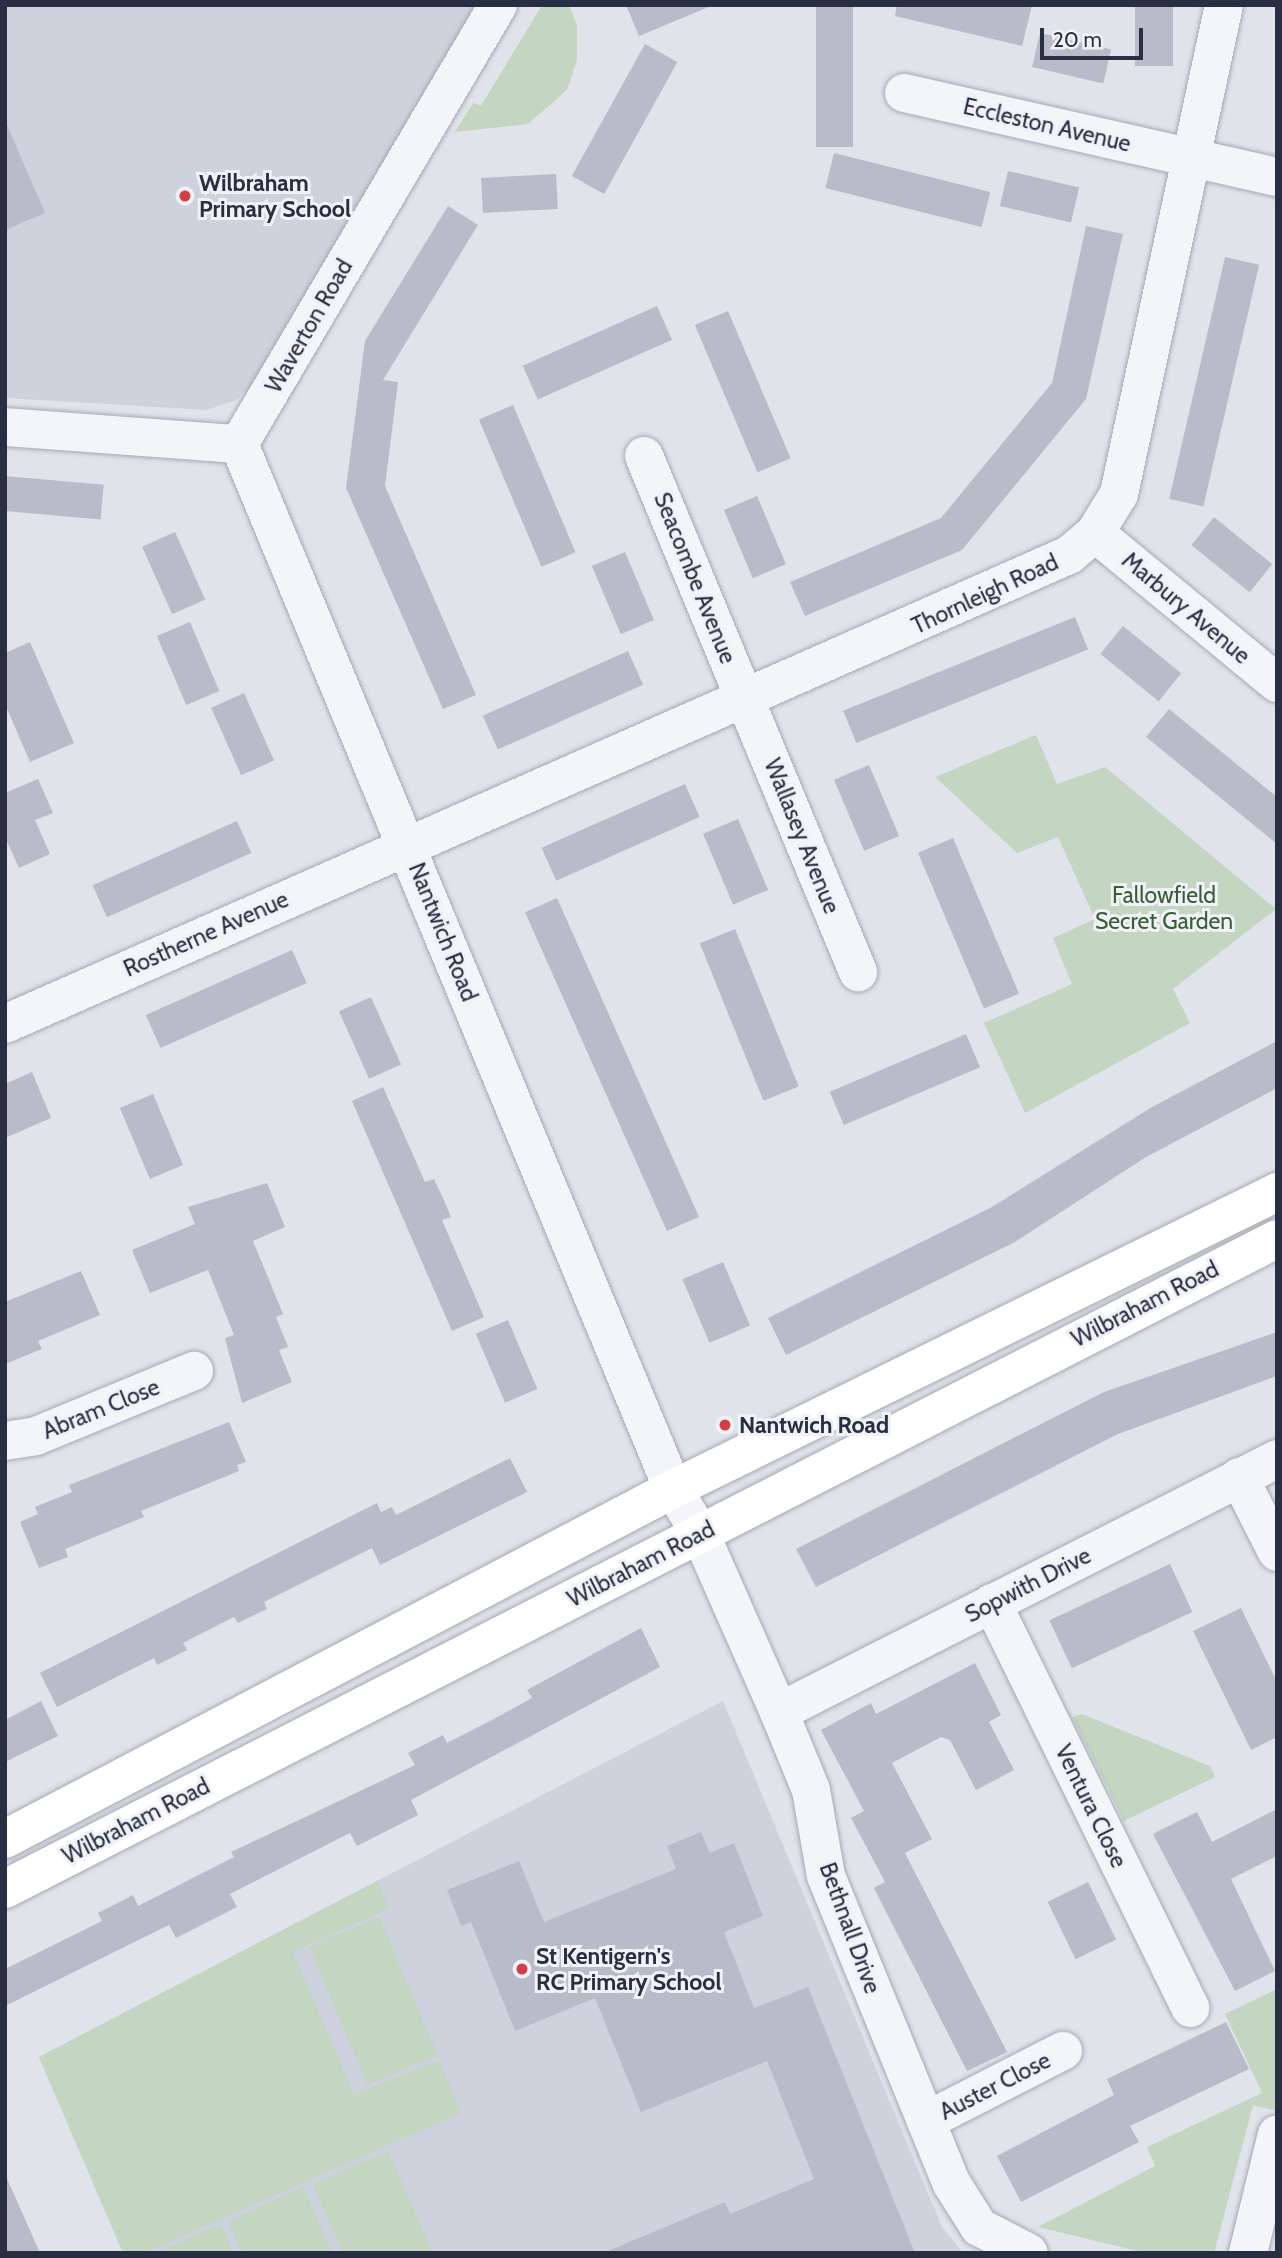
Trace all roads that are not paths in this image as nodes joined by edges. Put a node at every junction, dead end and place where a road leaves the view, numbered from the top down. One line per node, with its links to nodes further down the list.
1 (498, 5): 7 (street, Waverton Road)
2 (1224, 5): 4 (street, Thornleigh Road)
3 (904, 93): 4 (street, Eccleston Avenue)
4 (1191, 158): 5 (street, Eccleston Avenue); 9 (street, Thornleigh Road)
5 (1277, 177)
6 (5, 427): 7 (street)
7 (239, 444): 12 (street, Nantwich Road)
8 (644, 456): 11 (street, Seacombe Avenue)
9 (1095, 533): 10 (street, Marbury Avenue); 11 (street, Thornleigh Road)
10 (1277, 683)
11 (746, 701): 12 (street, Thornleigh Road); 13 (street, Wallasey Avenue)
12 (407, 845): 14 (street, Rostherne Avenue); 21 (street, Nantwich Road)
13 (858, 972)
14 (5, 1024)
15 (1277, 1192): 21 (highway, Wilbraham Road)
16 (1277, 1238): 22 (highway, Wilbraham Road)
17 (194, 1371): 18 (street, Abram Close)
18 (5, 1441)
19 (1277, 1459): 20 (street, Sopwith Drive)
20 (1239, 1477): 23 (street); 24 (street, Sopwith Drive)
21 (673, 1489): 22 (street, Nantwich Road); 26 (highway, Wilbraham Road)
22 (700, 1533): 25 (street, Bethnall Drive); 27 (highway, Wilbraham Road)
23 (1277, 1552)
24 (992, 1603): 25 (street, Sopwith Drive); 28 (street, Ventura Close)
25 (779, 1712): 30 (street, Bethnall Drive)
26 (5, 1839)
27 (5, 1889)
28 (1190, 2008)
29 (1063, 2051): 30 (street, Auster Close)
30 (926, 2121): 32 (street, Bethnall Drive)
31 (1277, 2134): 33 (street)
32 (1029, 2253)
33 (1248, 2253)

